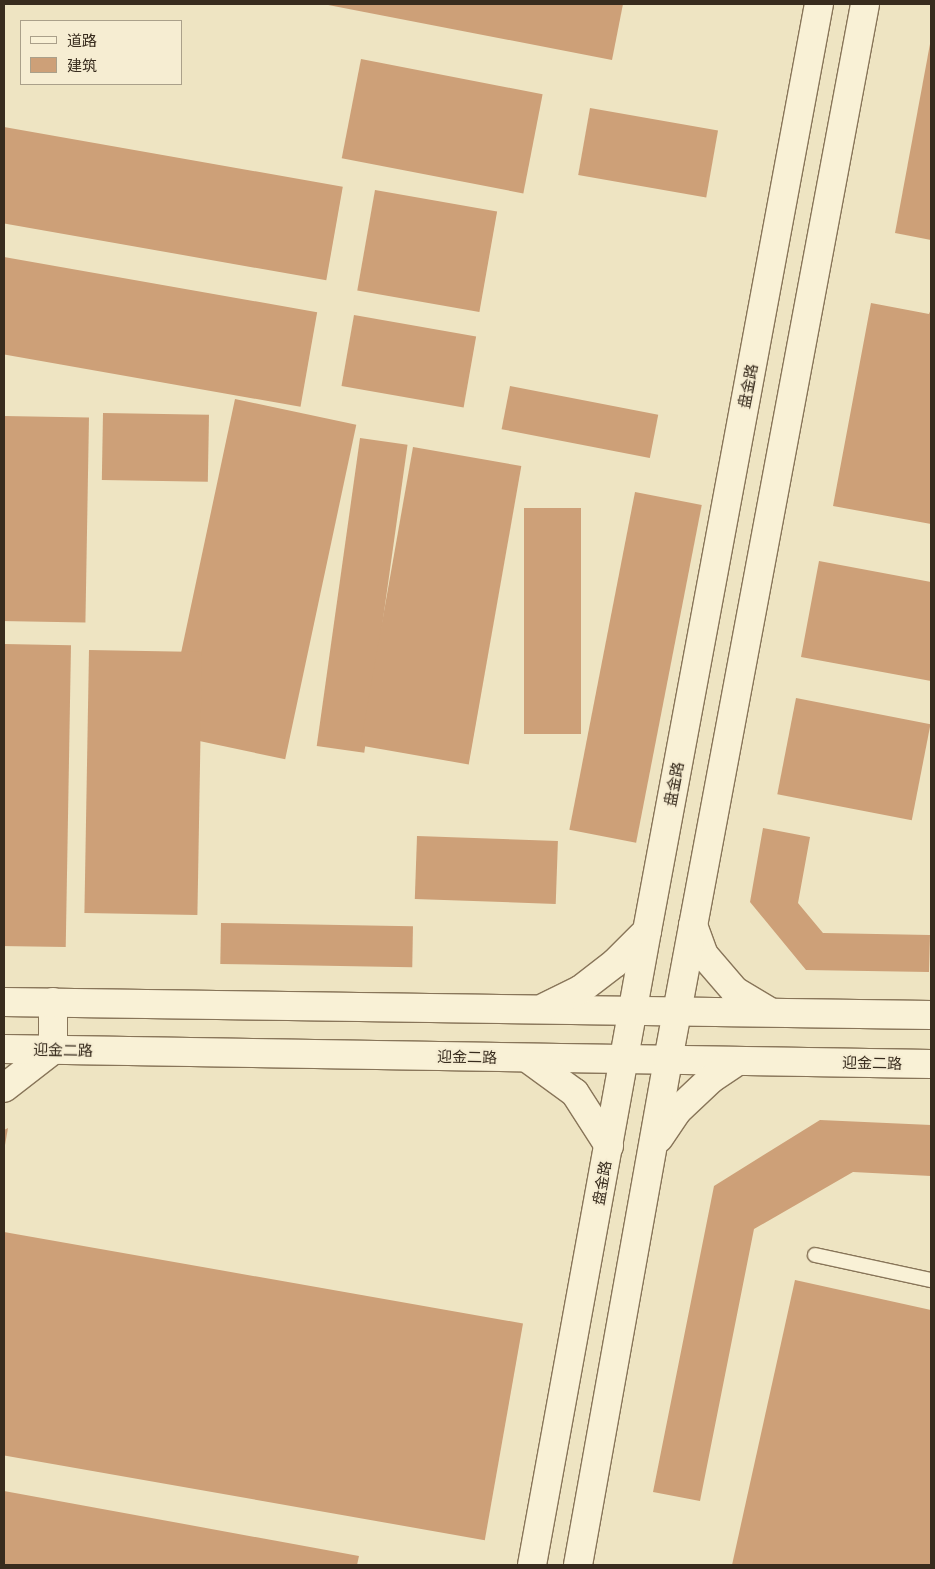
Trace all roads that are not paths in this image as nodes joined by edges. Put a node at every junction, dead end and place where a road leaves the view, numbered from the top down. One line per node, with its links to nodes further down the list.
1 (820, 4): 4 (street, 盘金路)
2 (865, 4): 3 (street)
3 (693, 925): 9 (street); 10 (street)
4 (647, 931): 7 (street); 8 (street, 盘金路)
5 (4, 1002): 6 (street)
6 (54, 1002): 7 (street); 13 (street)
7 (540, 1009): 8 (street)
8 (633, 1011): 9 (street); 15 (street, 盘金路)
9 (677, 1011): 10 (street); 16 (street)
10 (768, 1011): 11 (street)
11 (931, 1015)
12 (4, 1049): 13 (street, 迎金二路)
13 (53, 1050): 14 (street, 迎金二路); 19 (street)
14 (527, 1058): 15 (street, 迎金二路); 20 (street)
15 (624, 1060): 16 (street, 迎金二路); 20 (street, 盘金路)
16 (668, 1060): 17 (street, 迎金二路); 21 (street)
17 (738, 1061): 18 (street, 迎金二路); 21 (street)
18 (931, 1064)
19 (4, 1088)
20 (608, 1146): 24 (street, 盘金路)
21 (652, 1148): 25 (street)
22 (815, 1255): 23 (lane)
23 (931, 1280)
24 (532, 1565)
25 (578, 1565)

